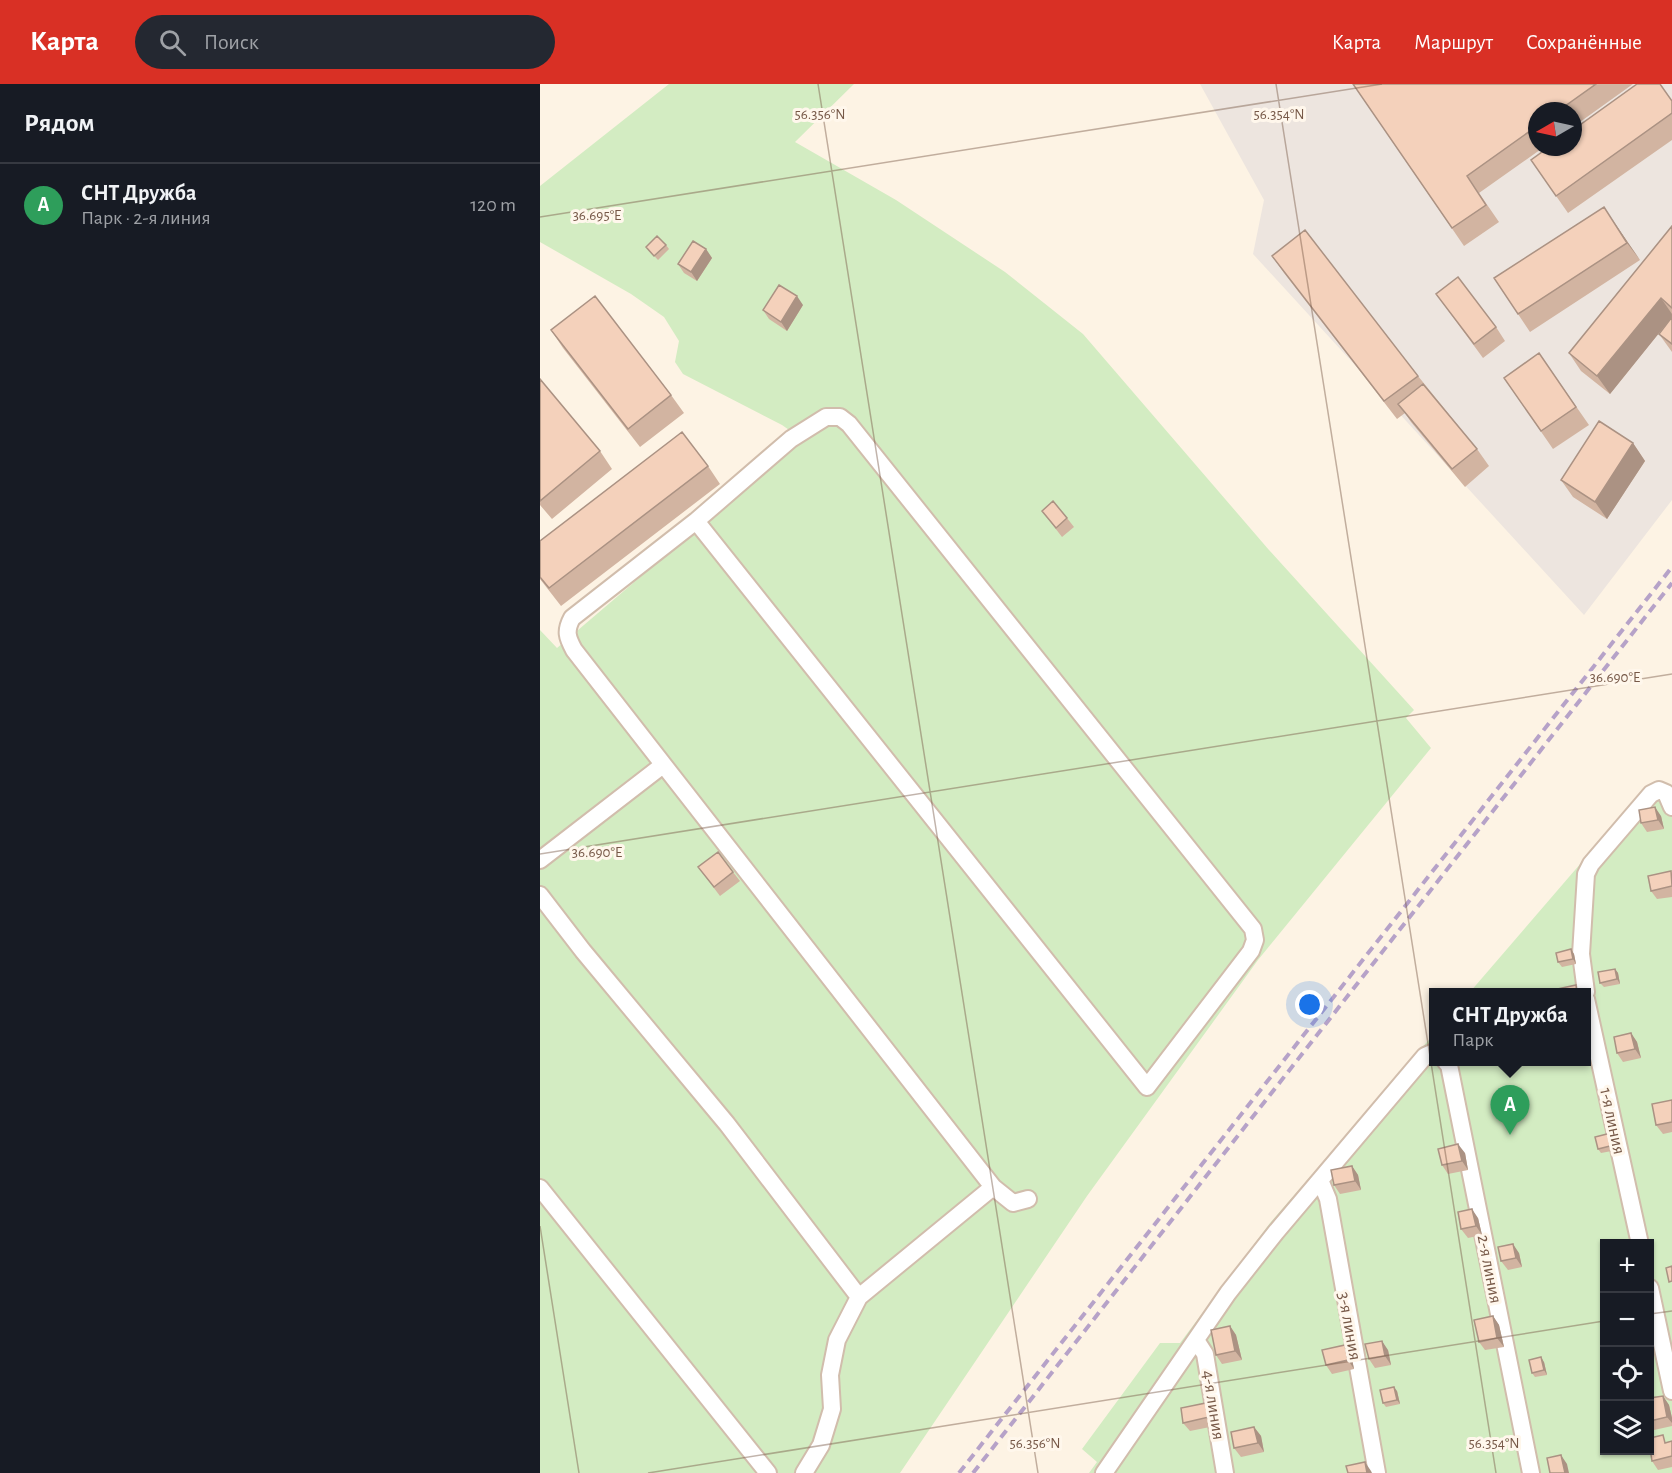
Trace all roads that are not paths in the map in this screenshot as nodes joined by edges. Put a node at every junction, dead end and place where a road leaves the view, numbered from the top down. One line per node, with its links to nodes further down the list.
1 (696, 521): 1 (street); 2 (street)
2 (663, 765): 4 (street); 11 (street)
3 (1671, 804): 6 (street)
4 (540, 860)
5 (540, 895): 16 (street)
6 (1585, 988)
7 (1591, 1017): 14 (street, 1-я линия)
8 (1429, 1054): 10 (street)
9 (1448, 1066): 24 (street, 2-я линия)
10 (1320, 1180): 17 (street); 23 (street, 3-я линия)
11 (993, 1187): 13 (street); 16 (street)
12 (540, 1188): 19 (street)
13 (1029, 1199)
14 (1639, 1239)
15 (1651, 1293): 18 (street)
16 (859, 1298): 20 (street)
17 (1196, 1340): 21 (street); 22 (street, 4-я линия)
18 (1672, 1391)
19 (768, 1473)
20 (804, 1473)
21 (1104, 1473)
22 (1225, 1473)
23 (1377, 1473)
24 (1531, 1473)

